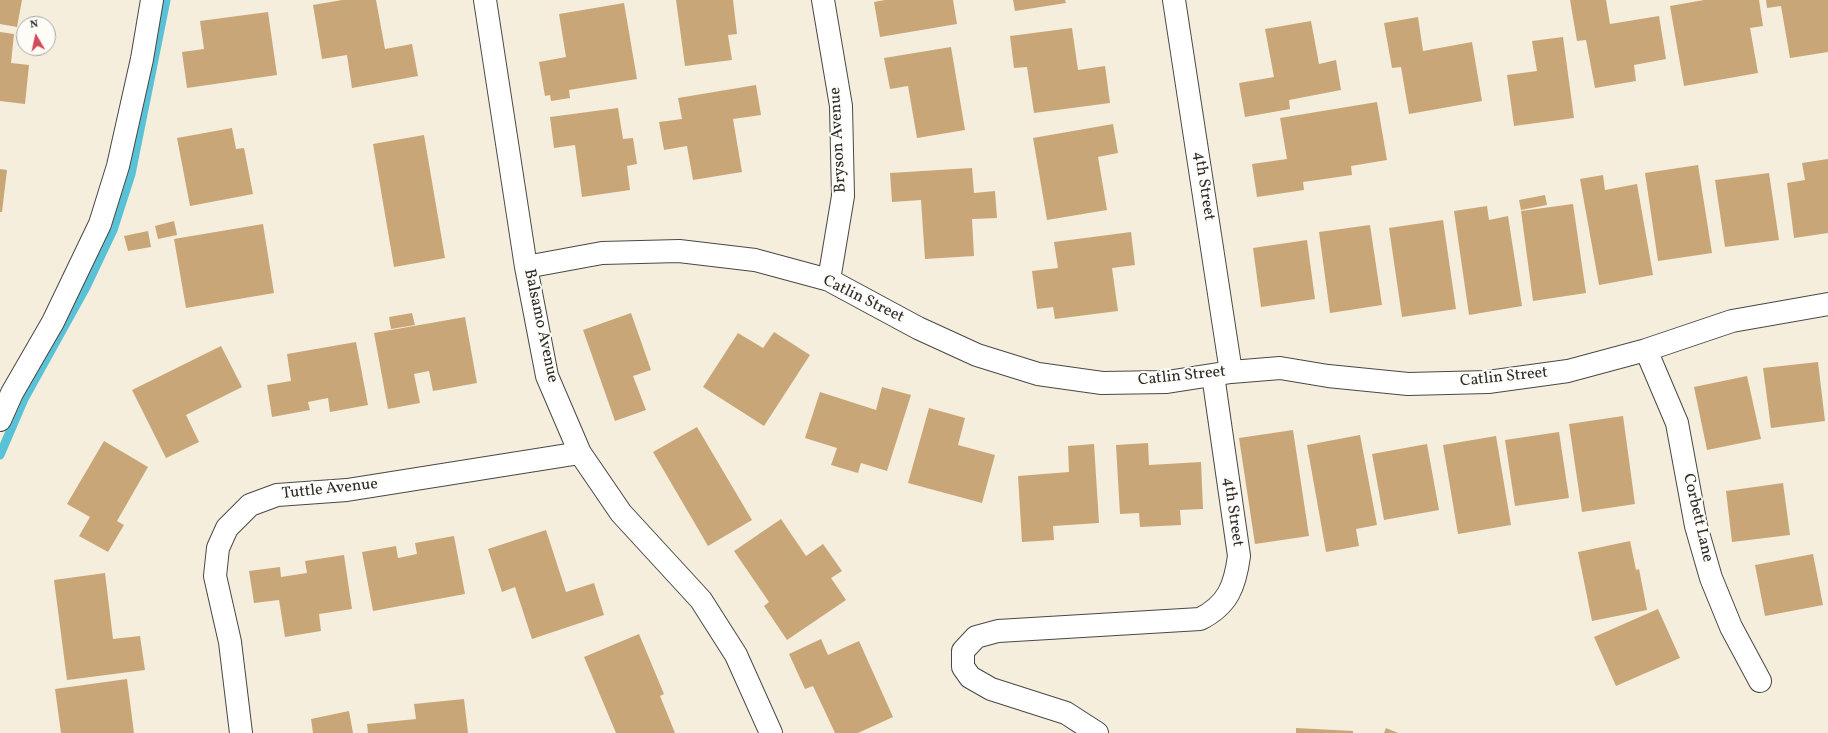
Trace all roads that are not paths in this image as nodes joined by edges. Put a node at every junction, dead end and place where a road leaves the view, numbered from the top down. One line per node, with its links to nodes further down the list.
1 (152, 0): 10 (street)
2 (485, 0): 5 (street, Balsamo Avenue)
3 (823, 0): 6 (street, Bryson Avenue)
4 (1174, 0): 9 (street, 4th Street)
5 (526, 267): 6 (street, Catlin Street); 11 (street, Balsamo Avenue)
6 (830, 280): 9 (street, Catlin Street)
7 (1828, 304): 8 (street, Catlin Street)
8 (1646, 350): 9 (street, Catlin Street); 12 (street, Corbett Lane)
9 (1222, 374): 15 (street, 4th Street)
10 (0, 420)
11 (580, 453): 13 (street, Tuttle Avenue); 14 (street, Balsamo Avenue)
12 (1760, 681)
13 (241, 733)
14 (771, 733)
15 (1097, 733)

